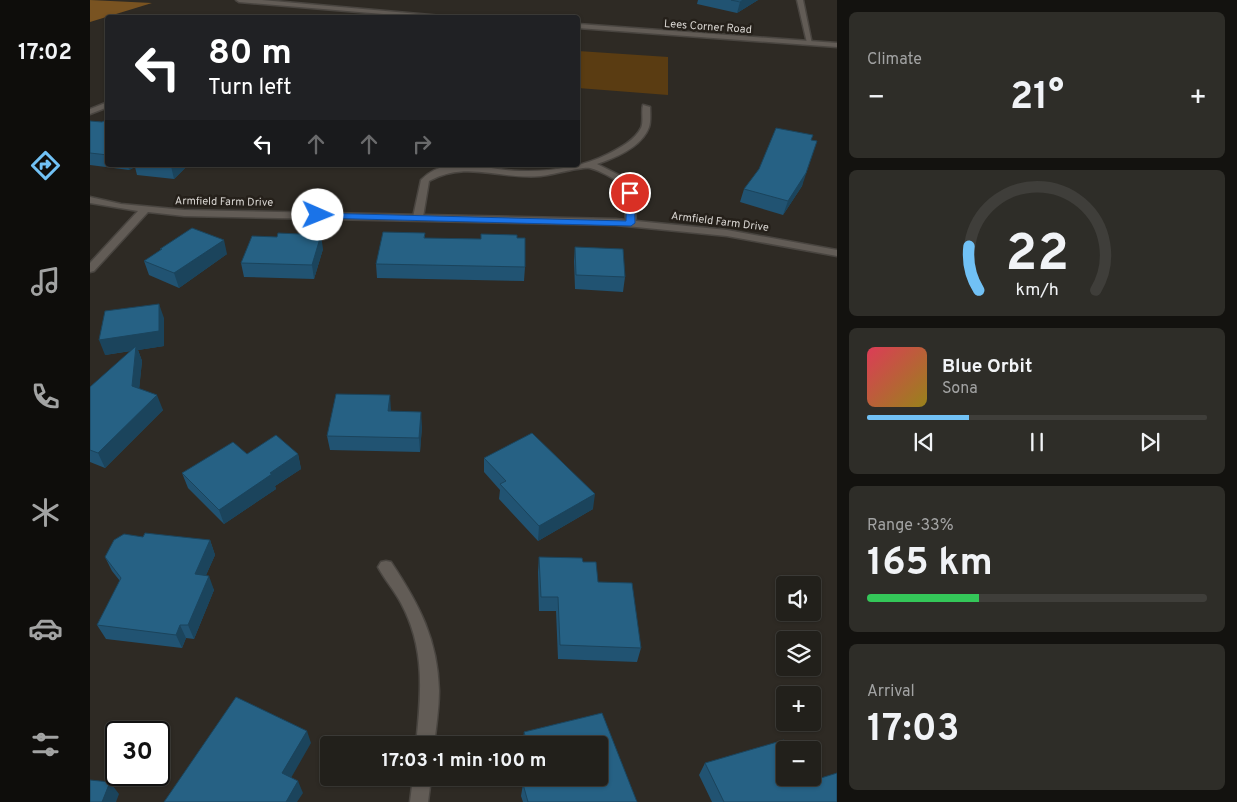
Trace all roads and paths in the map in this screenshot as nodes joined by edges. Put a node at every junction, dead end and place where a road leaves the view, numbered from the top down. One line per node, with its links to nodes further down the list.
1 (239, 0): 3 (street)
2 (800, 0): 5 (street)
3 (425, 15)
4 (580, 26): 5 (street, Lees Corner Road)
5 (810, 43): 6 (street, Lees Corner Road)
6 (837, 45)
7 (105, 105): 9 (street)
8 (646, 106): 10 (street)
9 (90, 112)
10 (589, 164): 11 (street); 18 (street)
11 (580, 166)
12 (452, 167): 17 (street)
13 (475, 167): 14 (street)
14 (573, 167)
15 (90, 200): 16 (street, Armfield Farm Drive)
16 (145, 210): 17 (street, Armfield Farm Drive); 20 (street)
17 (418, 218): 18 (street, Armfield Farm Drive)
18 (631, 223): 19 (street, Armfield Farm Drive)
19 (837, 253)
20 (90, 269)
21 (386, 567): 22 (street)
22 (426, 736)
23 (421, 786): 24 (street)
24 (419, 802)

